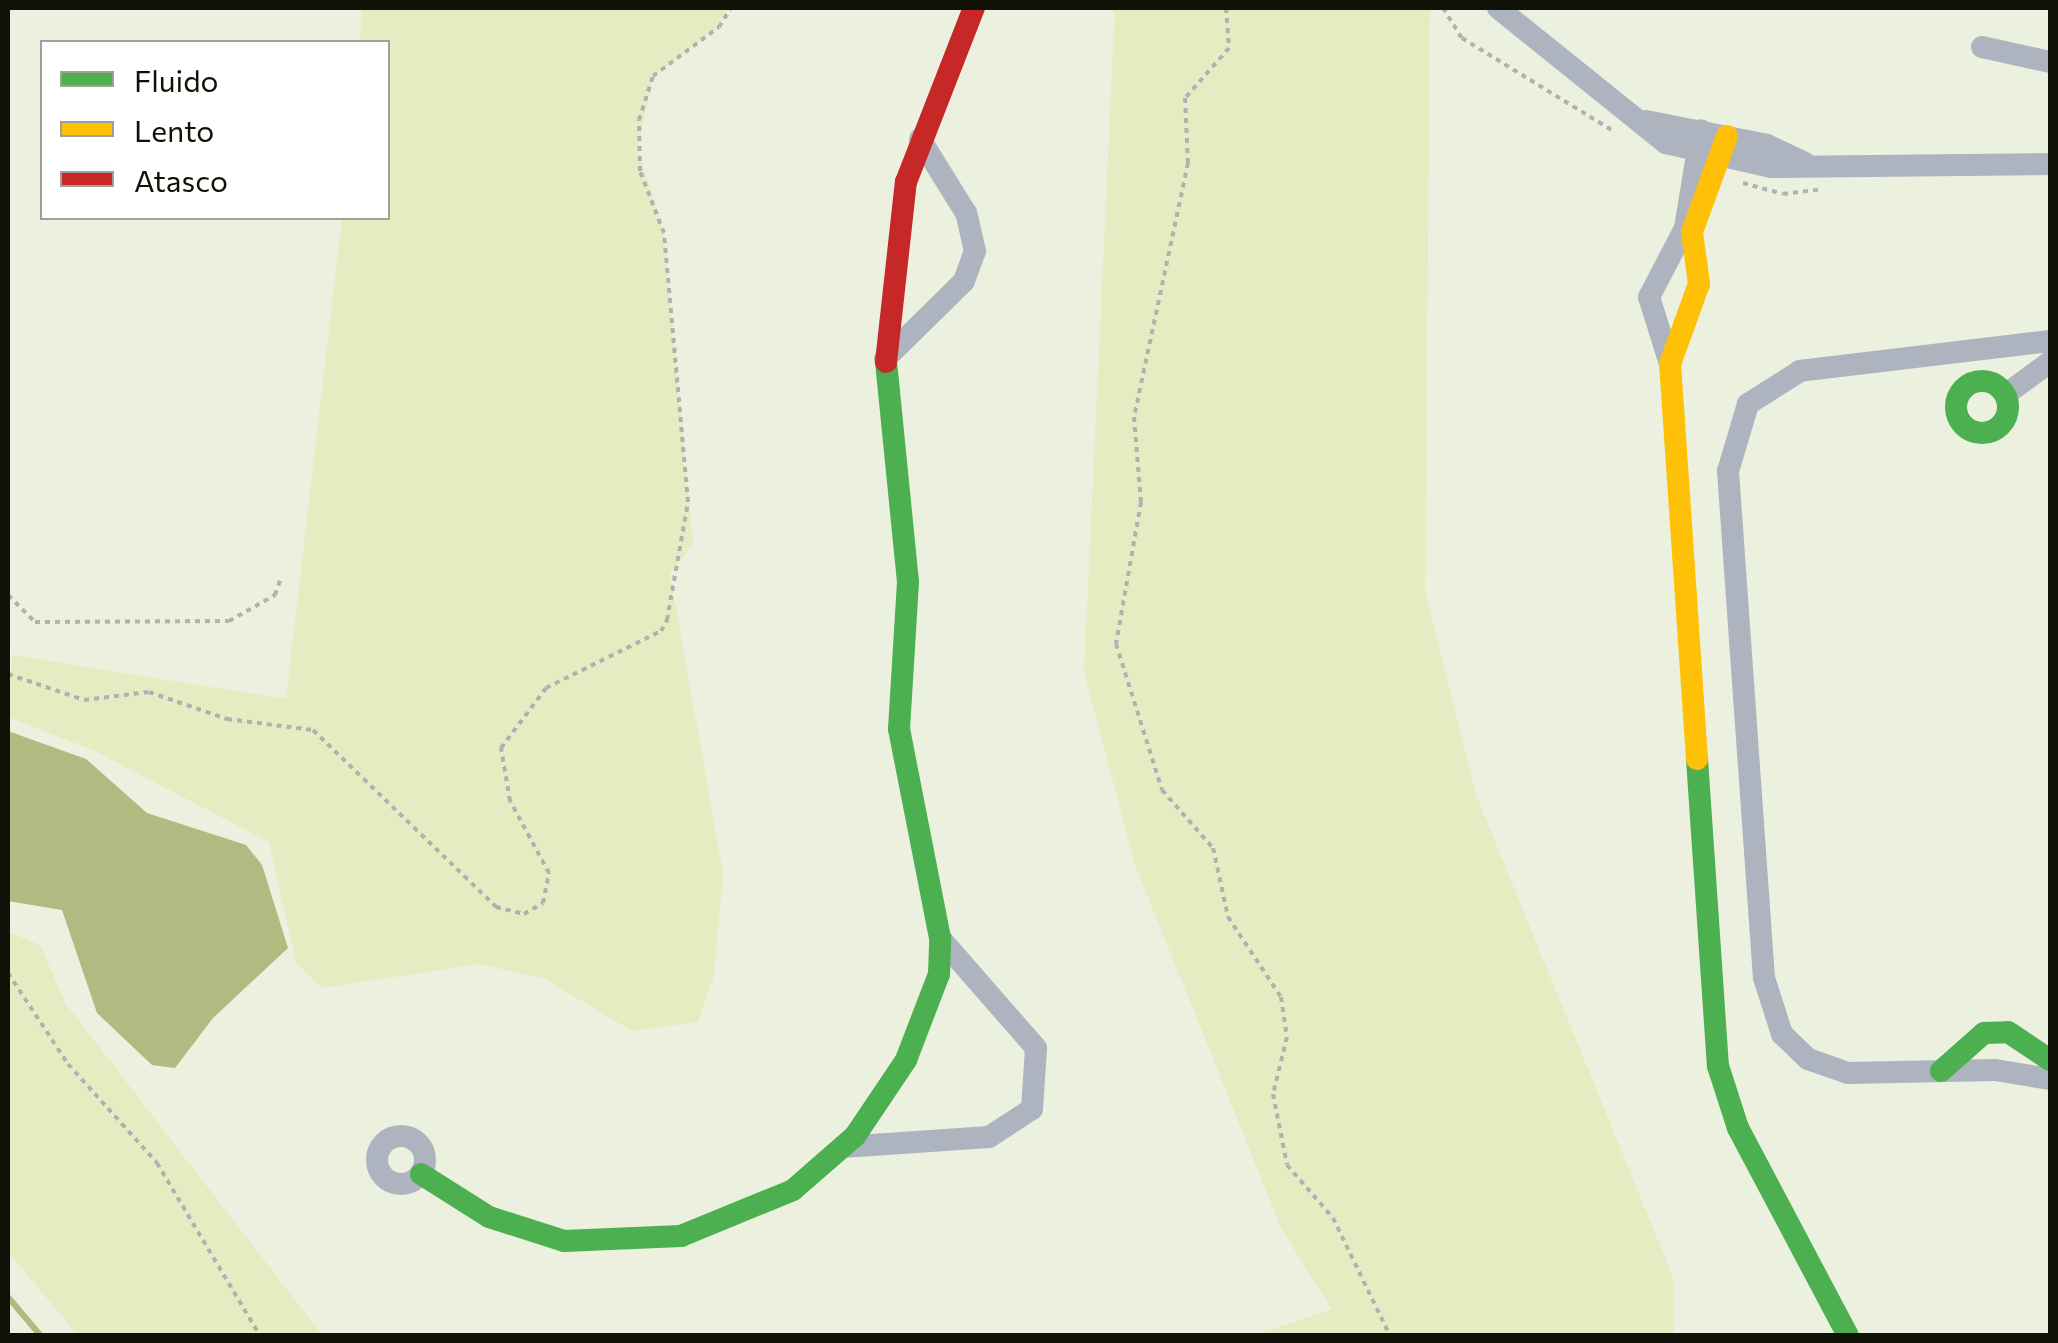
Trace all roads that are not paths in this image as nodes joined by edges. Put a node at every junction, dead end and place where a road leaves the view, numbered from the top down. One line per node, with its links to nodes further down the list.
1 (974, 8): 5 (street)
2 (1498, 8): 6 (street)
3 (1982, 46): 4 (street)
4 (2050, 62)
5 (920, 139): 10 (street); 10 (street)
6 (1698, 140): 7 (street); 12 (street)
7 (1726, 147): 8 (street); 12 (street)
8 (2050, 164)
9 (2050, 341): 16 (street)
10 (885, 359): 14 (street)
11 (2050, 362): 13 (street)
12 (1670, 364): 20 (street)
13 (2005, 395)
14 (940, 938): 18 (street); 18 (street)
15 (2050, 1060): 16 (street)
16 (1941, 1071): 17 (street)
17 (2050, 1078)
18 (843, 1147): 19 (street)
19 (421, 1174)
20 (1848, 1336)

